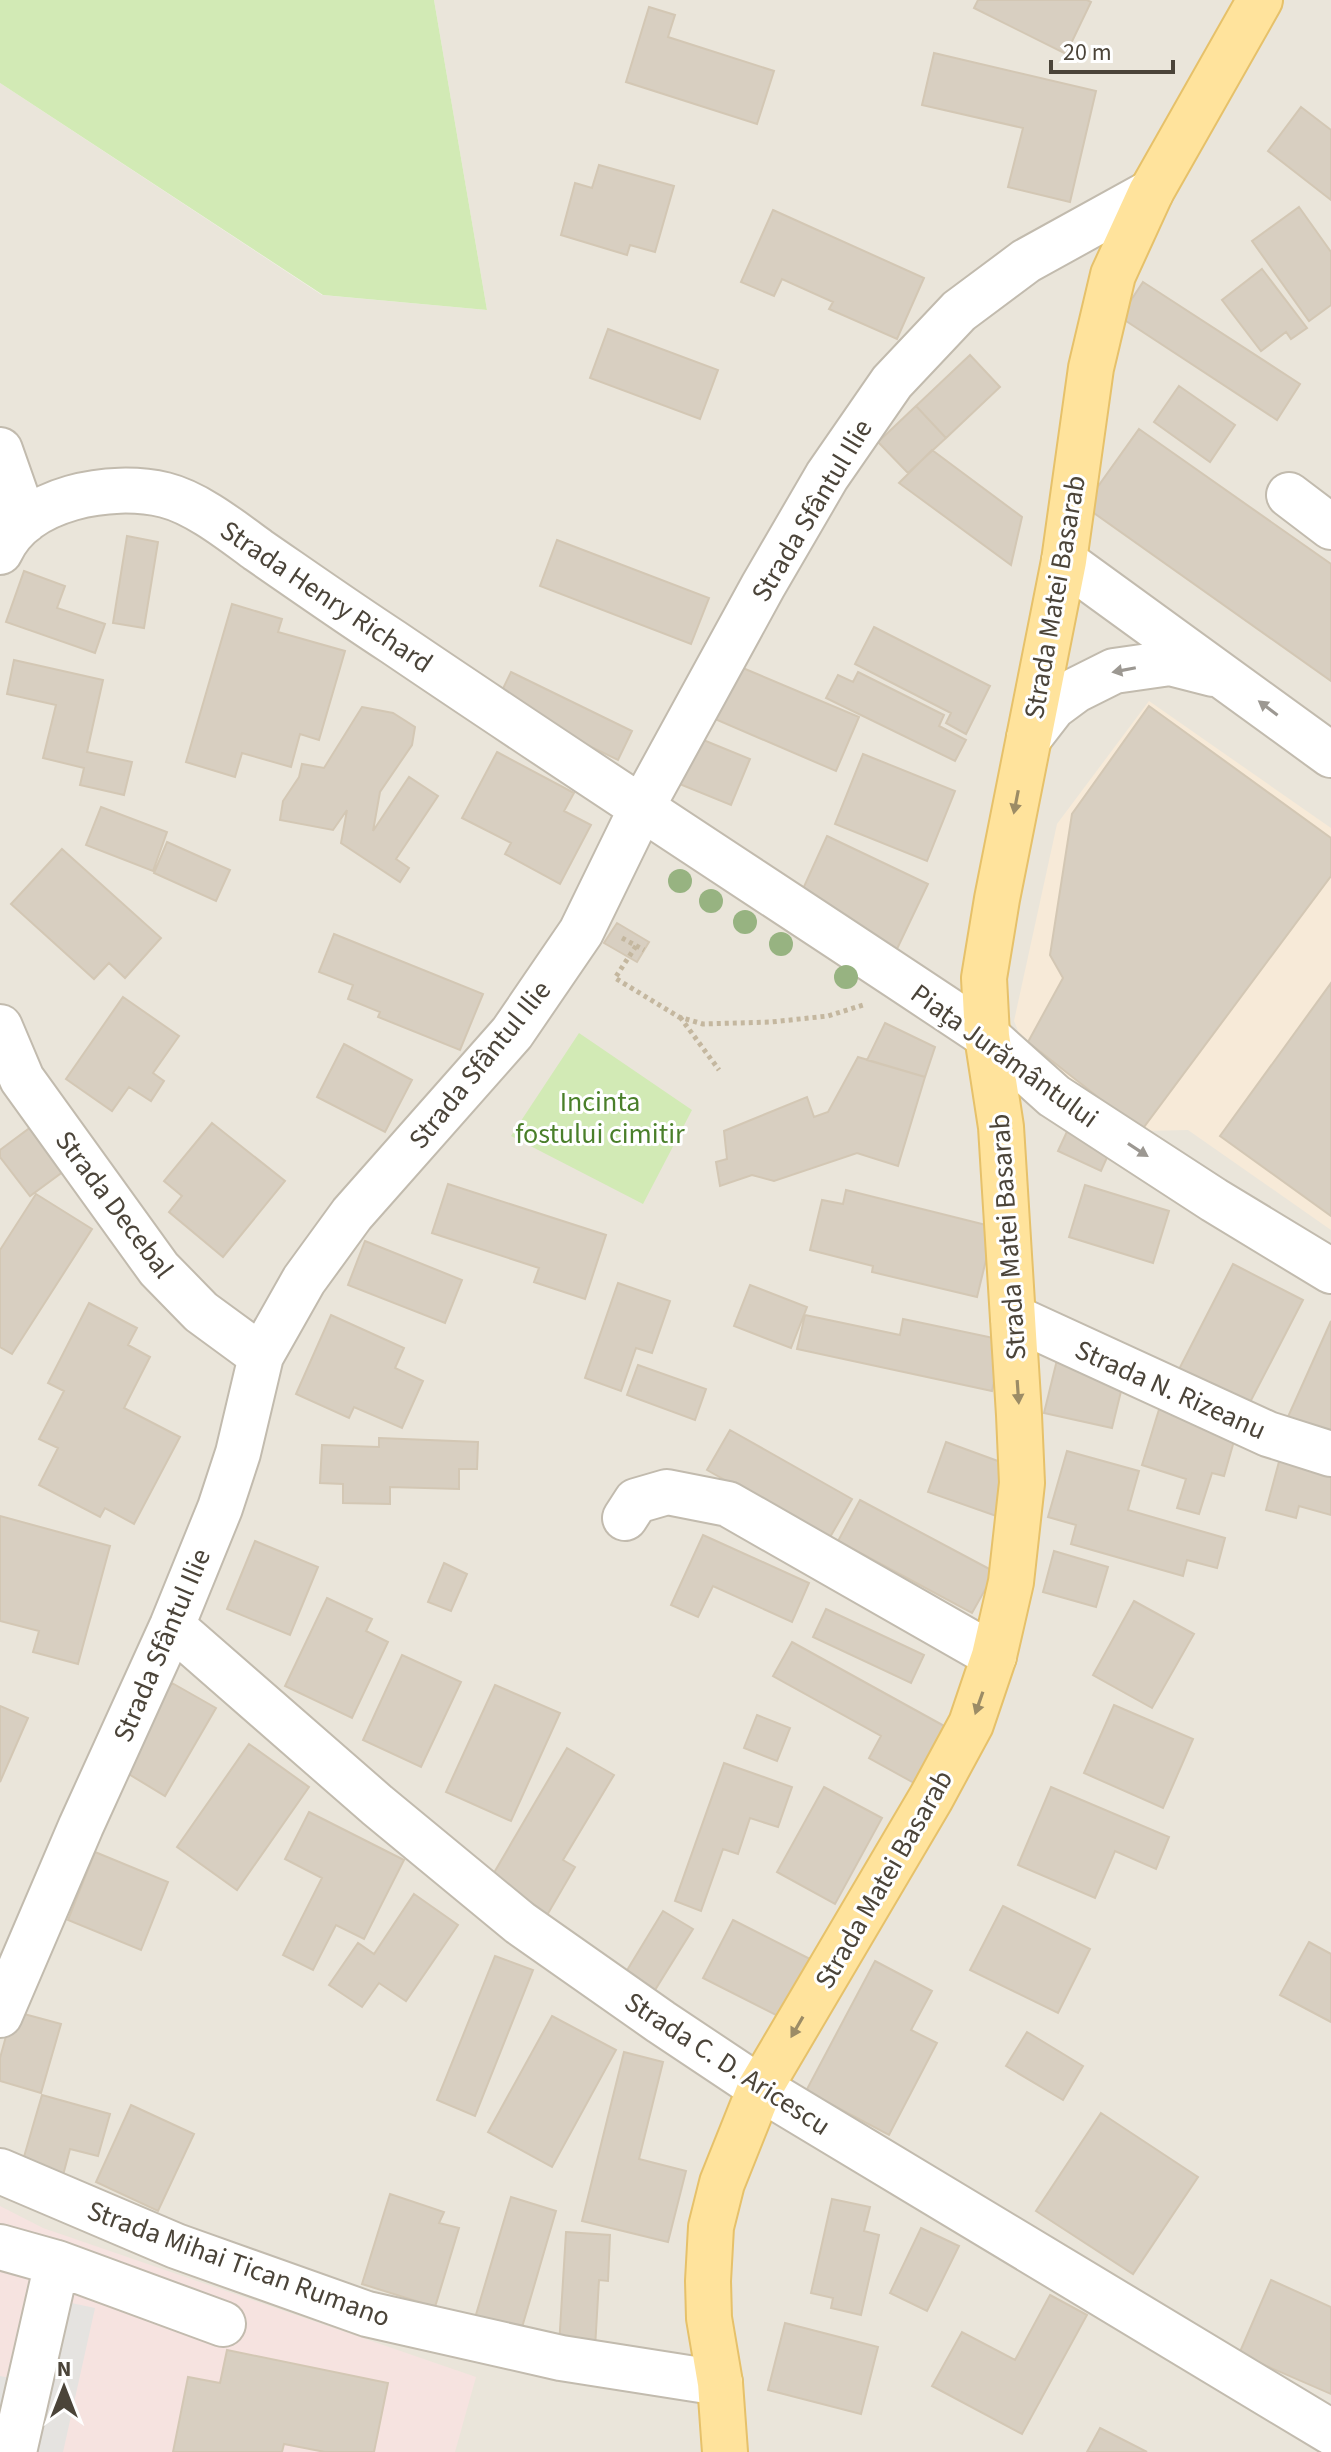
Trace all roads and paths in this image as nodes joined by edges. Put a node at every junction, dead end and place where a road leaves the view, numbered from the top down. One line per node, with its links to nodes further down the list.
1 (1260, 0): 2 (main road, Strada Matei Basarab)
2 (1151, 192): 7 (main road, Strada Matei Basarab); 11 (street, Strada Sfântul Ilie)
3 (0, 450): 6 (street)
4 (1289, 495): 5 (street)
5 (1331, 527)
6 (12, 536): 11 (street, Strada Henry Richard)
7 (1064, 561): 8 (street); 9 (main road, Strada Matei Basarab)
8 (1227, 678): 9 (street, one-way to 9); 10 (street, one-way to 8)
9 (1029, 738): 16 (main road, Strada Matei Basarab, one-way to 16)
10 (1331, 755)
11 (642, 807): 16 (street, Piața Jurământului); 20 (street, Strada Sfântul Ilie)
12 (636, 946): 14 (path)
13 (867, 1003): 14 (path)
14 (679, 1017): 17 (path)
15 (0, 1027): 20 (street, Strada Decebal)
16 (987, 1036): 18 (street, Piața Jurământului, one-way to 18); 19 (main road, Strada Matei Basarab)
17 (719, 1070)
18 (1331, 1271)
19 (1013, 1317): 21 (street, Strada N. Rizeanu); 24 (main road, Strada Matei Basarab, one-way to 24)
20 (261, 1356): 23 (street, Strada Sfântul Ilie)
21 (1331, 1454)
22 (625, 1518): 24 (street)
23 (172, 1626): 25 (street, Strada Sfântul Ilie); 26 (street, Strada C. D. Aricescu)
24 (994, 1656): 26 (main road, Strada Matei Basarab, one-way to 26)
25 (2, 2002)
26 (760, 2088): 31 (main road, Strada Matei Basarab); 32 (street, Strada C. D. Aricescu)
27 (0, 2171): 31 (street, Strada Mihai Tican Rumano)
28 (0, 2247): 29 (street)
29 (57, 2263): 30 (street); 33 (street)
30 (223, 2324)
31 (720, 2383): 34 (main road, Strada Matei Basarab)
32 (1331, 2432)
33 (14, 2452)
34 (725, 2452)

